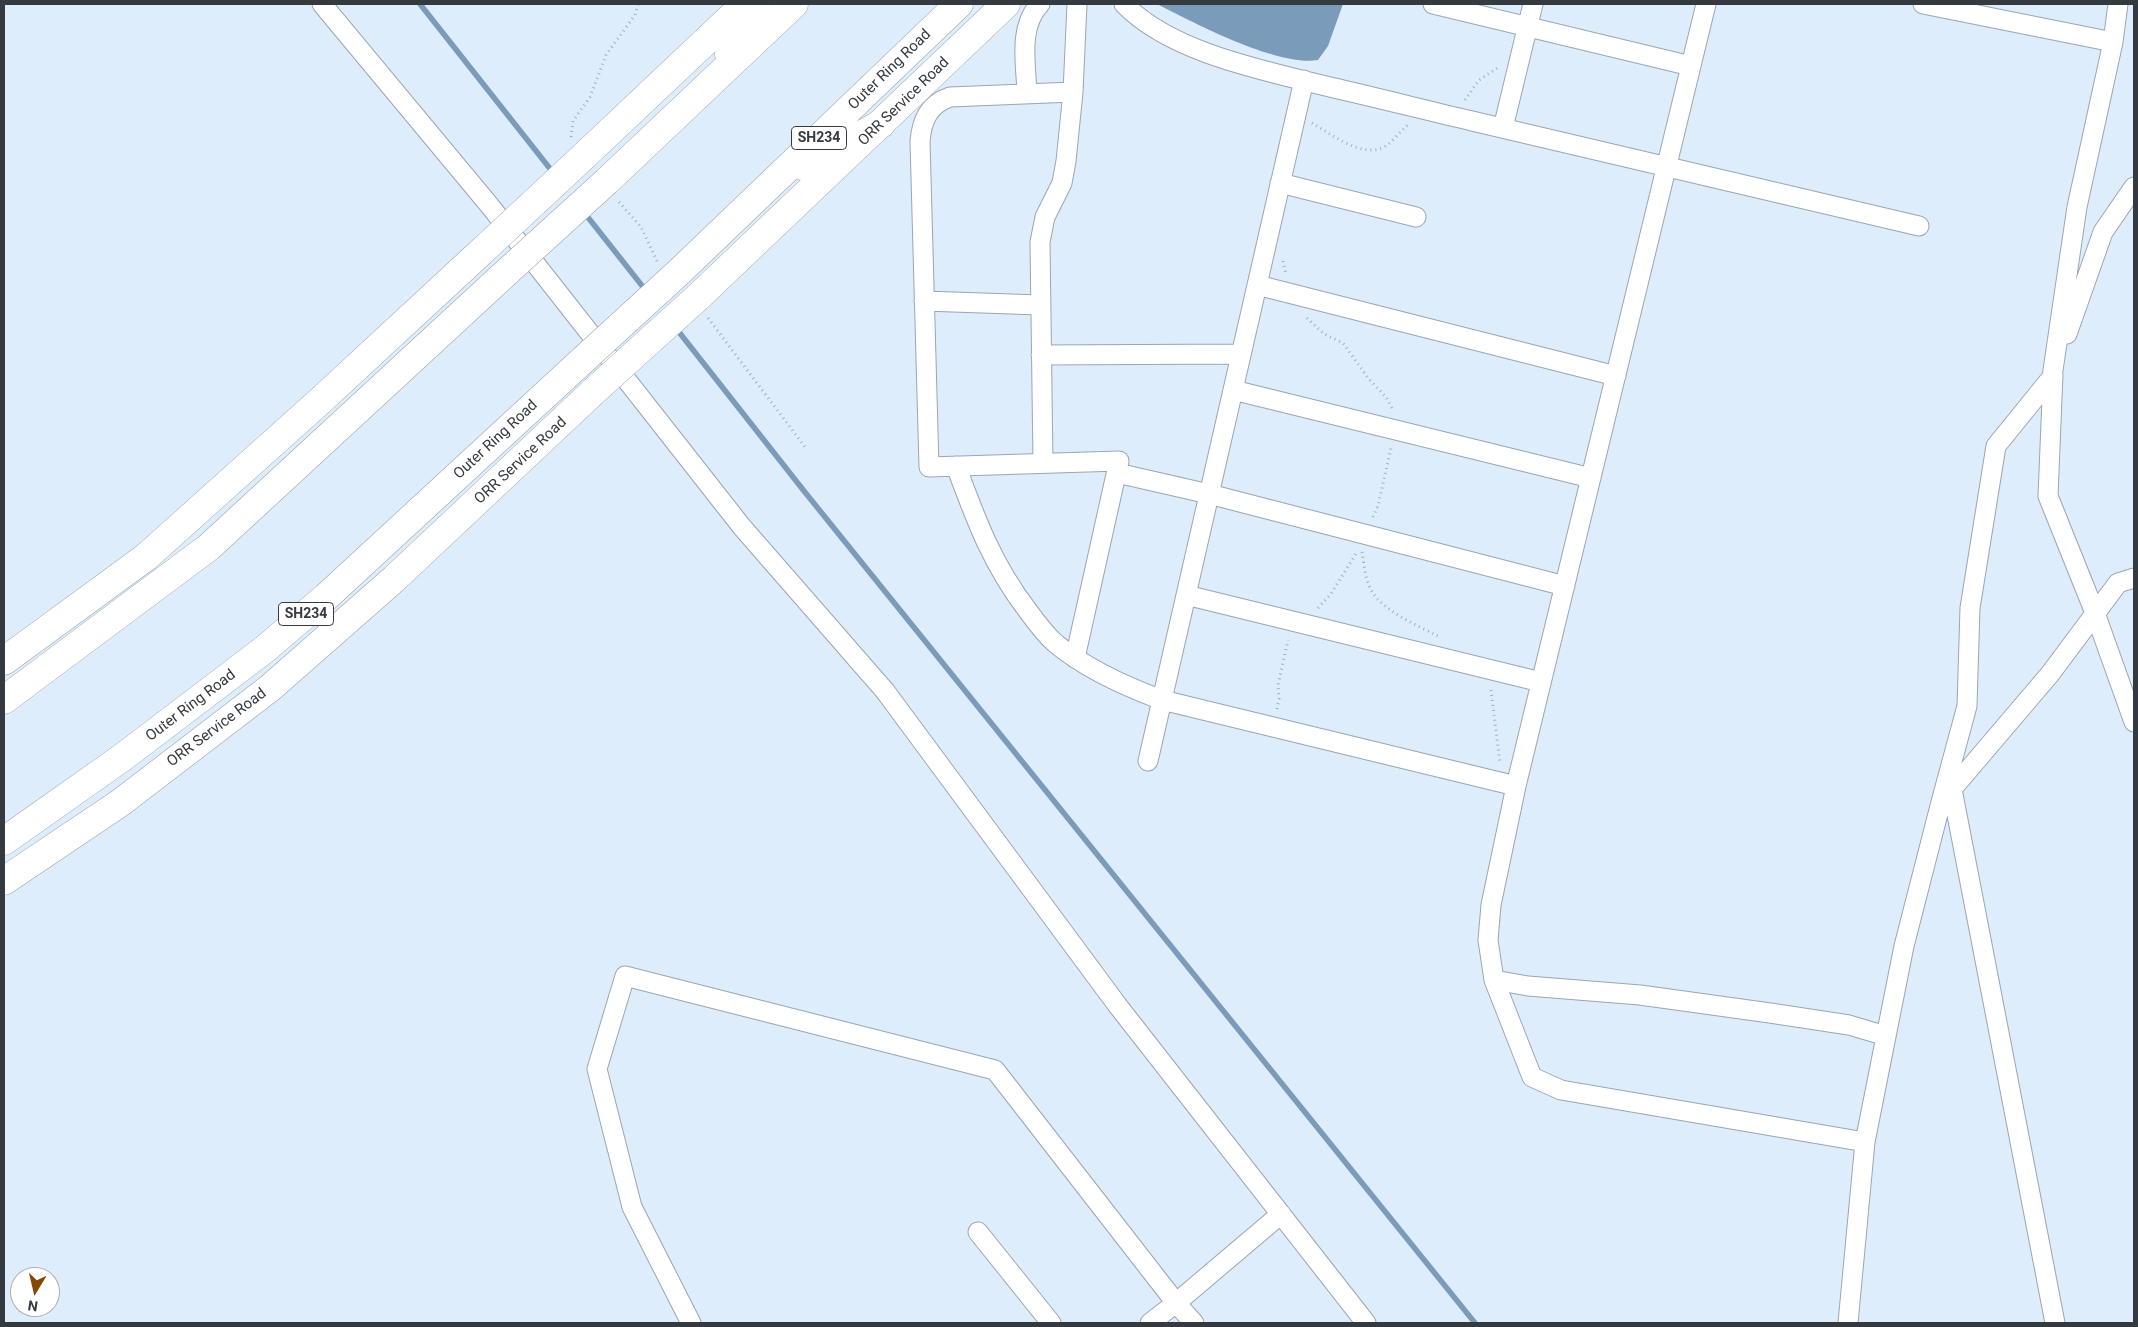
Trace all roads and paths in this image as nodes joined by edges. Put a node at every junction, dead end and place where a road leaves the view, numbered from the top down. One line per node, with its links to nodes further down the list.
1 (322, 4): 77 (street)
2 (638, 4): 29 (path)
3 (745, 4): 29 (main road)
4 (758, 4): 21 (main road)
5 (794, 4): 21 (main road)
6 (959, 4): 31 (main road, Outer Ring Road / SH234)
7 (1006, 4): 26 (main road, ORR Service Road)
8 (1040, 4): 23 (street)
9 (1077, 4): 22 (street)
10 (1124, 4): 20 (street)
11 (1433, 4): 16 (street)
12 (1532, 4): 16 (street)
13 (1706, 4): 19 (street)
14 (1923, 4): 17 (street)
15 (2118, 4): 17 (street)
16 (1527, 26): 18 (street); 19 (street)
17 (2113, 42): 47 (street)
18 (1520, 55): 25 (path); 28 (street)
19 (1691, 66): 30 (street)
20 (1304, 80): 24 (street); 25 (street)
21 (713, 81): 34 (main road)
22 (1073, 92): 23 (street); 42 (street)
23 (1027, 93): 41 (street)
24 (1296, 114): 27 (path); 32 (street)
25 (1443, 114): 28 (street)
26 (881, 124): 31 (main road); 43 (main road, ORR Service Road)
27 (1410, 124)
28 (1503, 128): 30 (street)
29 (578, 148): 63 (main road, bridge)
30 (1666, 168): 36 (street); 46 (street)
31 (773, 182): 38 (main road, Outer Ring Road / SH234)
32 (1280, 183): 35 (street); 39 (street)
33 (2134, 187): 47 (street)
34 (610, 188): 38 (path); 65 (main road, bridge)
35 (1416, 217)
36 (1919, 226)
37 (1282, 257): 40 (path)
38 (670, 269): 72 (main road, Outer Ring Road / SH234, bridge)
39 (1257, 285): 40 (street); 44 (street)
40 (1293, 294): 46 (street); 49 (path)
41 (924, 301): 42 (street); 52 (street)
42 (1040, 305): 45 (street)
43 (701, 306): 50 (path); 73 (main road, ORR Service Road, bridge)
44 (1241, 354): 45 (street); 48 (street)
45 (1041, 355): 51 (street)
46 (1616, 376): 54 (street)
47 (2052, 377): 60 (street); 71 (street)
48 (1233, 390): 49 (street); 55 (street)
49 (1395, 430): 54 (street); 56 (path)
50 (805, 447)
51 (1043, 463): 52 (street); 53 (street)
52 (956, 466): 62 (street)
53 (1117, 473): 55 (street); 62 (street)
54 (1591, 478): 58 (street)
55 (1209, 494): 56 (street); 59 (street)
56 (1366, 535): 58 (street); 61 (path)
57 (2134, 578): 60 (street)
58 (1565, 586): 64 (street)
59 (1186, 595): 61 (street); 66 (street)
60 (2095, 613): 67 (street); 71 (street)
61 (1300, 623): 64 (street); 68 (path)
62 (1075, 658): 66 (street)
63 (4, 661)
64 (1541, 682): 70 (street)
65 (4, 700)
66 (1162, 700): 68 (street); 69 (street)
67 (2134, 722)
68 (1270, 726): 70 (street)
69 (1148, 761)
70 (1516, 786): 74 (street)
71 (1946, 795): 75 (street); 86 (street)
72 (4, 841)
73 (4, 881)
74 (1494, 980): 75 (street); 76 (street)
75 (1886, 1036): 76 (street)
76 (1864, 1142): 85 (street)
77 (1281, 1214): 79 (street); 84 (street)
78 (978, 1232): 81 (street)
79 (1176, 1303): 80 (street); 82 (street); 83 (street)
80 (691, 1323)
81 (1052, 1323)
82 (1150, 1323)
83 (1194, 1323)
84 (1366, 1323)
85 (1848, 1323)
86 (2055, 1323)

